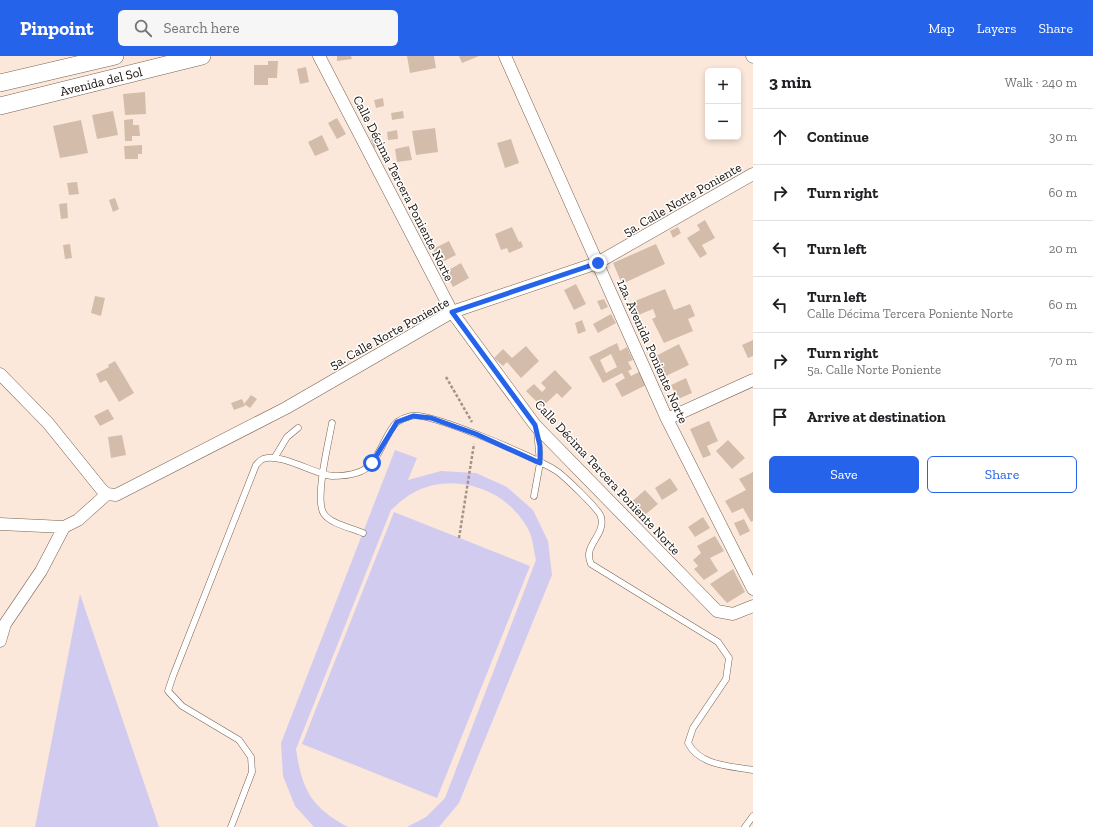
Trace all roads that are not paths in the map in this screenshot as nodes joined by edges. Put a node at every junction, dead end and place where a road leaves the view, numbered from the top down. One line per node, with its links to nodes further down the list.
1 (115, 56): 5 (main road, Avenida del Sol)
2 (202, 56): 6 (main road, Avenida del Sol)
3 (319, 56): 9 (street, Calle Décima Tercera Poniente Norte)
4 (505, 56): 8 (street, 12a. Avenida Poniente Norte)
5 (0, 83)
6 (0, 106)
7 (753, 174): 8 (street, 5a. Calle Norte Poniente)
8 (598, 263): 9 (street, 5a. Calle Norte Poniente); 12 (street, 12a. Avenida Poniente Norte)
9 (452, 312): 14 (street, Calle Décima Tercera Poniente Norte); 19 (street, 5a. Calle Norte Poniente)
10 (0, 374): 19 (street)
11 (753, 380): 12 (street)
12 (667, 419): 24 (street, 12a. Avenida Poniente Norte)
13 (332, 423): 18 (lane)
14 (535, 425): 17 (lane); 26 (street, Calle Décima Tercera Poniente Norte)
15 (298, 428): 16 (lane)
16 (275, 458): 18 (lane); 31 (lane)
17 (540, 463): 18 (lane); 20 (lane); 29 (lane)
18 (323, 473): 23 (lane)
19 (107, 494): 22 (street)
20 (534, 496)
21 (0, 524): 22 (street)
22 (64, 527): 25 (street)
23 (363, 533)
24 (753, 589)
25 (17, 604): 27 (street); 28 (street)
26 (753, 606)
27 (0, 614)
28 (0, 641)
29 (753, 770)
30 (753, 816): 32 (lane)
31 (232, 827)
32 (745, 827)

